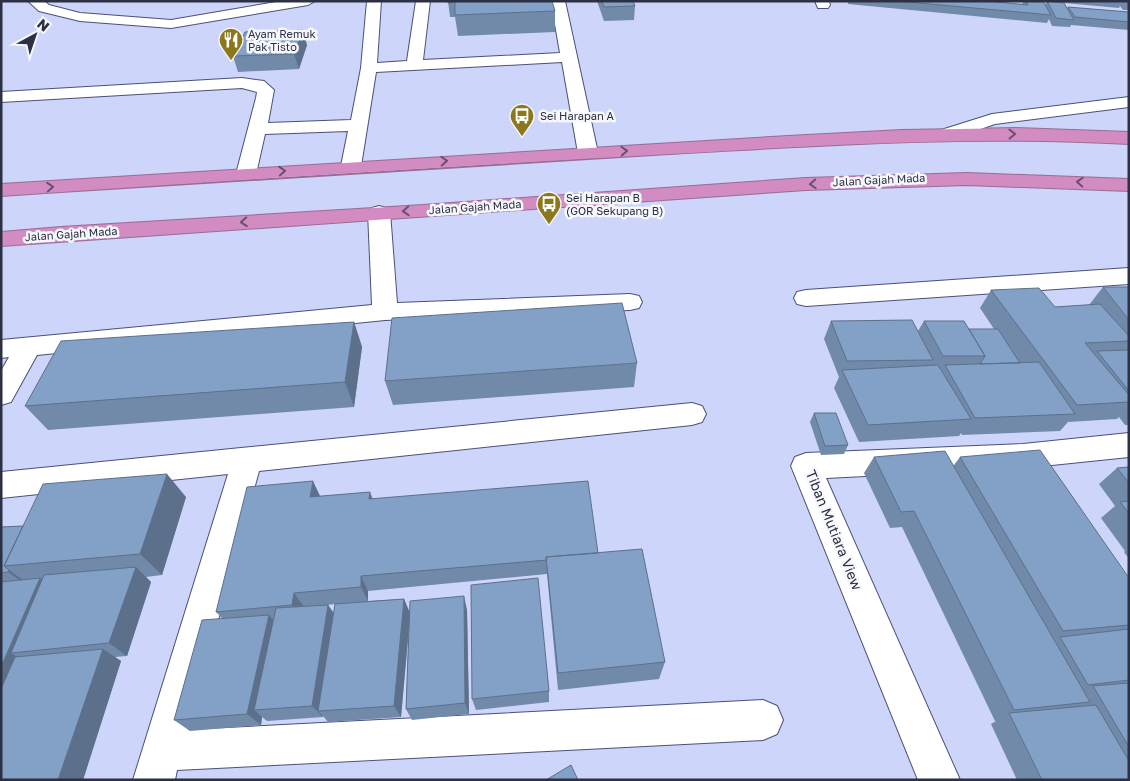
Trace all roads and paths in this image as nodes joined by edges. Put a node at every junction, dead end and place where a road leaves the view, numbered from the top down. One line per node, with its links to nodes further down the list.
1 (36, 1): 2 (street)
2 (308, 1)
3 (374, 1): 8 (street)
4 (423, 1): 7 (street)
5 (558, 1): 6 (street)
6 (570, 57): 7 (street); 15 (street)
7 (414, 66): 8 (street)
8 (369, 68): 11 (street)
9 (1, 97): 12 (street)
10 (1129, 102): 13 (street)
11 (358, 125): 12 (street); 16 (street)
12 (258, 129): 17 (street)
13 (945, 135): 14 (highway, one-way to 14); 15 (highway, one-way to 13)
14 (1129, 138)
15 (588, 153): 16 (highway, one-way to 15)
16 (351, 166): 17 (highway, one-way to 16)
17 (246, 174): 19 (highway, one-way to 17)
18 (1129, 185): 20 (highway, Jalan Gajah Mada, one-way to 20)
19 (1, 190)
20 (379, 212): 21 (highway, Jalan Gajah Mada, one-way to 21); 25 (street)
21 (1, 239)
22 (1129, 276): 23 (street)
23 (806, 298)
24 (630, 302): 25 (street)
25 (385, 312): 26 (street)
26 (29, 346): 27 (street); 28 (street)
27 (1, 349)
28 (1, 395)
29 (692, 414): 31 (street)
30 (1129, 445): 35 (street, Tiban Mutiara View)
31 (247, 460): 32 (street); 34 (street)
32 (1, 485)
33 (763, 720): 34 (street)
34 (159, 765)
35 (939, 780)

